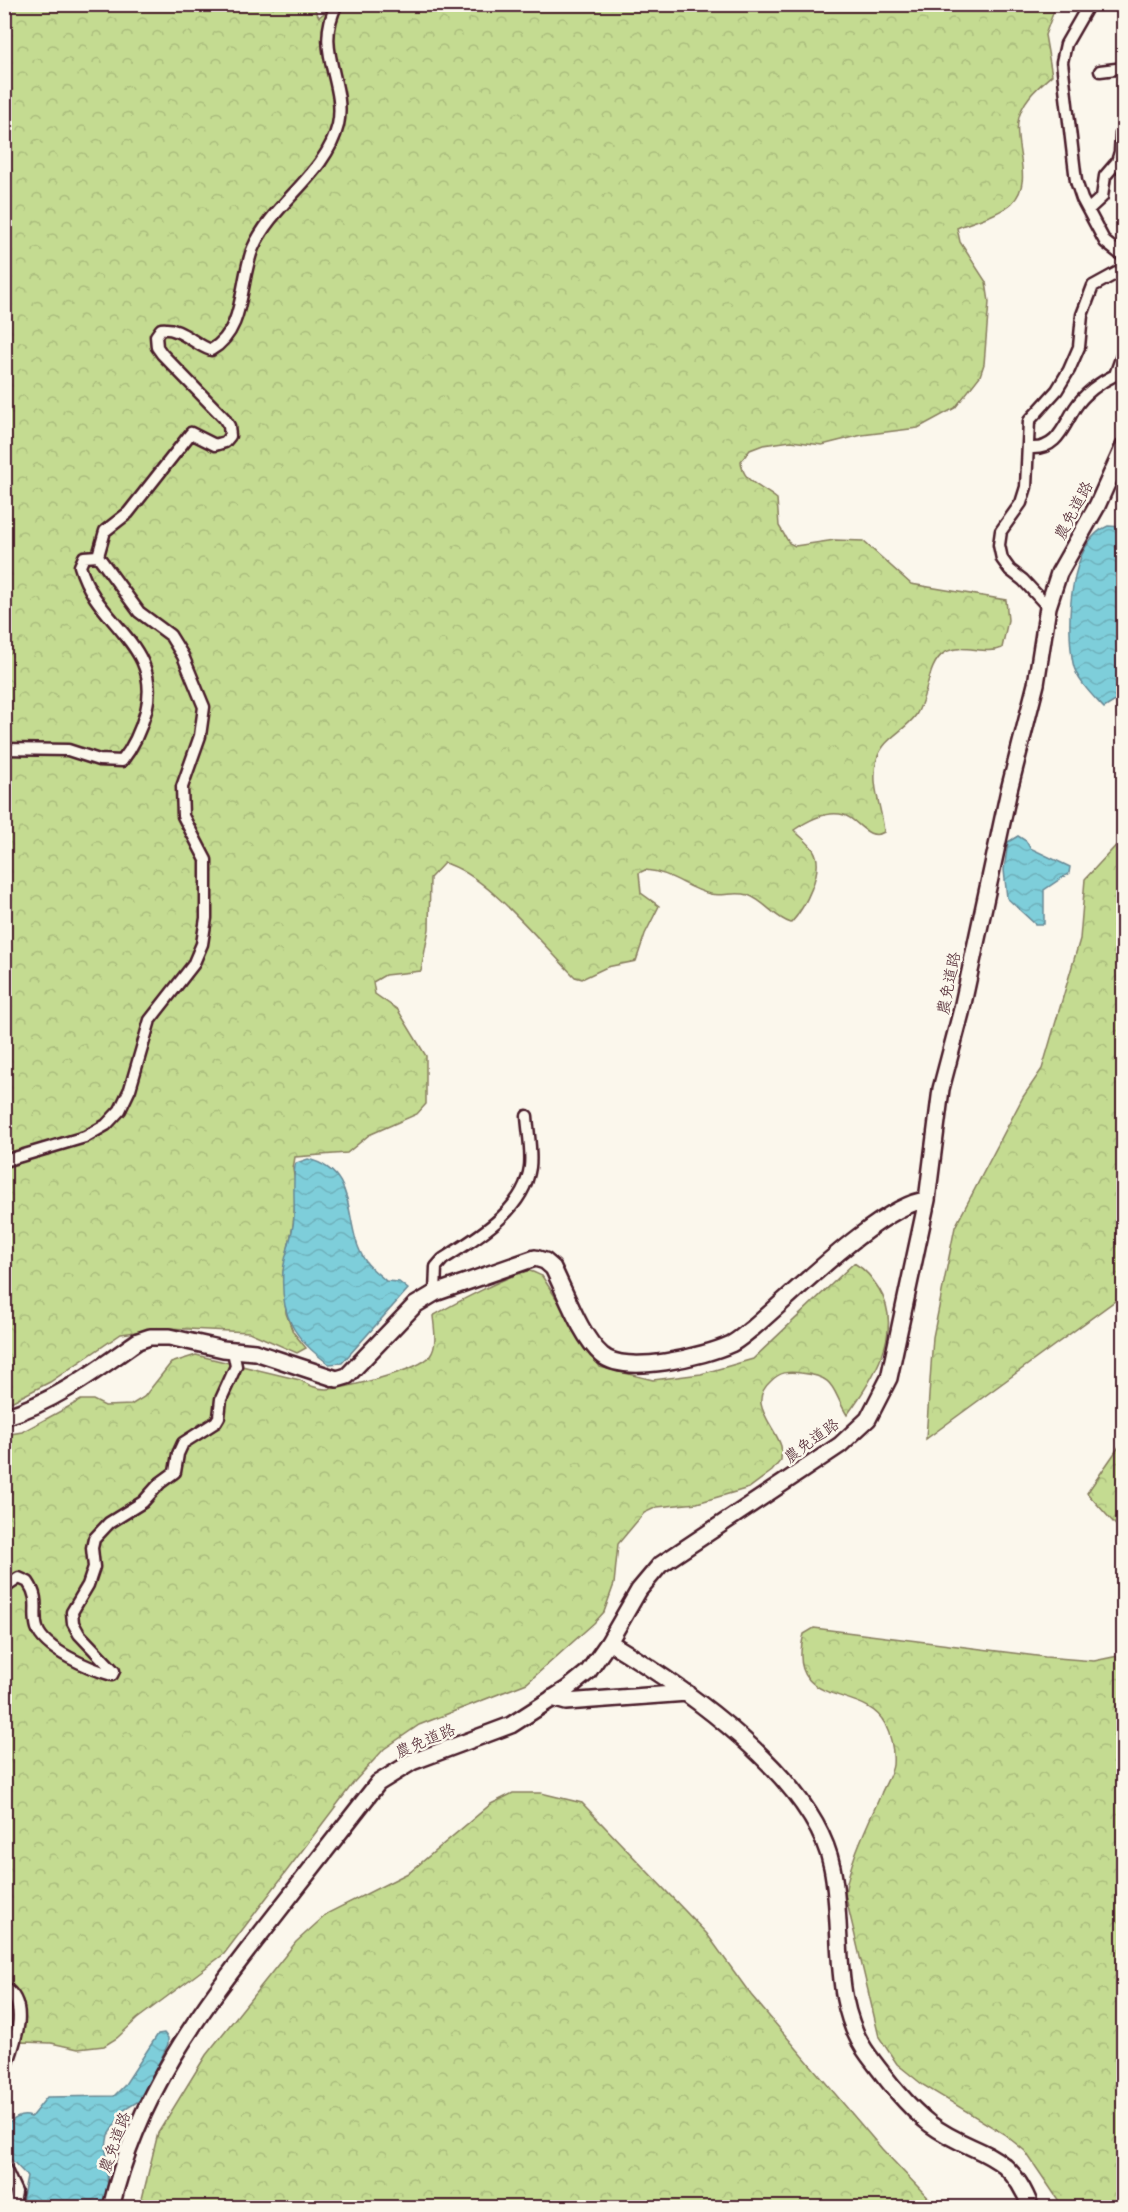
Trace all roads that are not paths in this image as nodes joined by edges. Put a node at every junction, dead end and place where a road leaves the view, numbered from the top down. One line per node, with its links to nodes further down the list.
1 (337, 4): 12 (street)
2 (1089, 4): 6 (street)
3 (1124, 68): 4 (street)
4 (1100, 71)
5 (1124, 131): 6 (street)
6 (1089, 209): 7 (street)
7 (1124, 257)
8 (1124, 269): 11 (street)
9 (1124, 350): 11 (street)
10 (1124, 446): 13 (street, 農免道路)
11 (1030, 448): 13 (street)
12 (98, 556): 14 (street); 16 (street)
13 (1048, 607): 17 (street, 農免道路)
14 (4, 749)
15 (527, 1116): 18 (street)
16 (4, 1161)
17 (927, 1200): 18 (street); 22 (street, 農免道路)
18 (435, 1293): 19 (street)
19 (237, 1352): 20 (street); 21 (street)
20 (4, 1417)
21 (4, 1588)
22 (609, 1642): 23 (street); 24 (street, 農免道路)
23 (687, 1693): 24 (street); 30 (street)
24 (552, 1698): 29 (street, 農免道路)
25 (4, 1987): 26 (street)
26 (4, 2073)
27 (4, 2166): 28 (street)
28 (13, 2208)
29 (111, 2208)
30 (1031, 2208)

